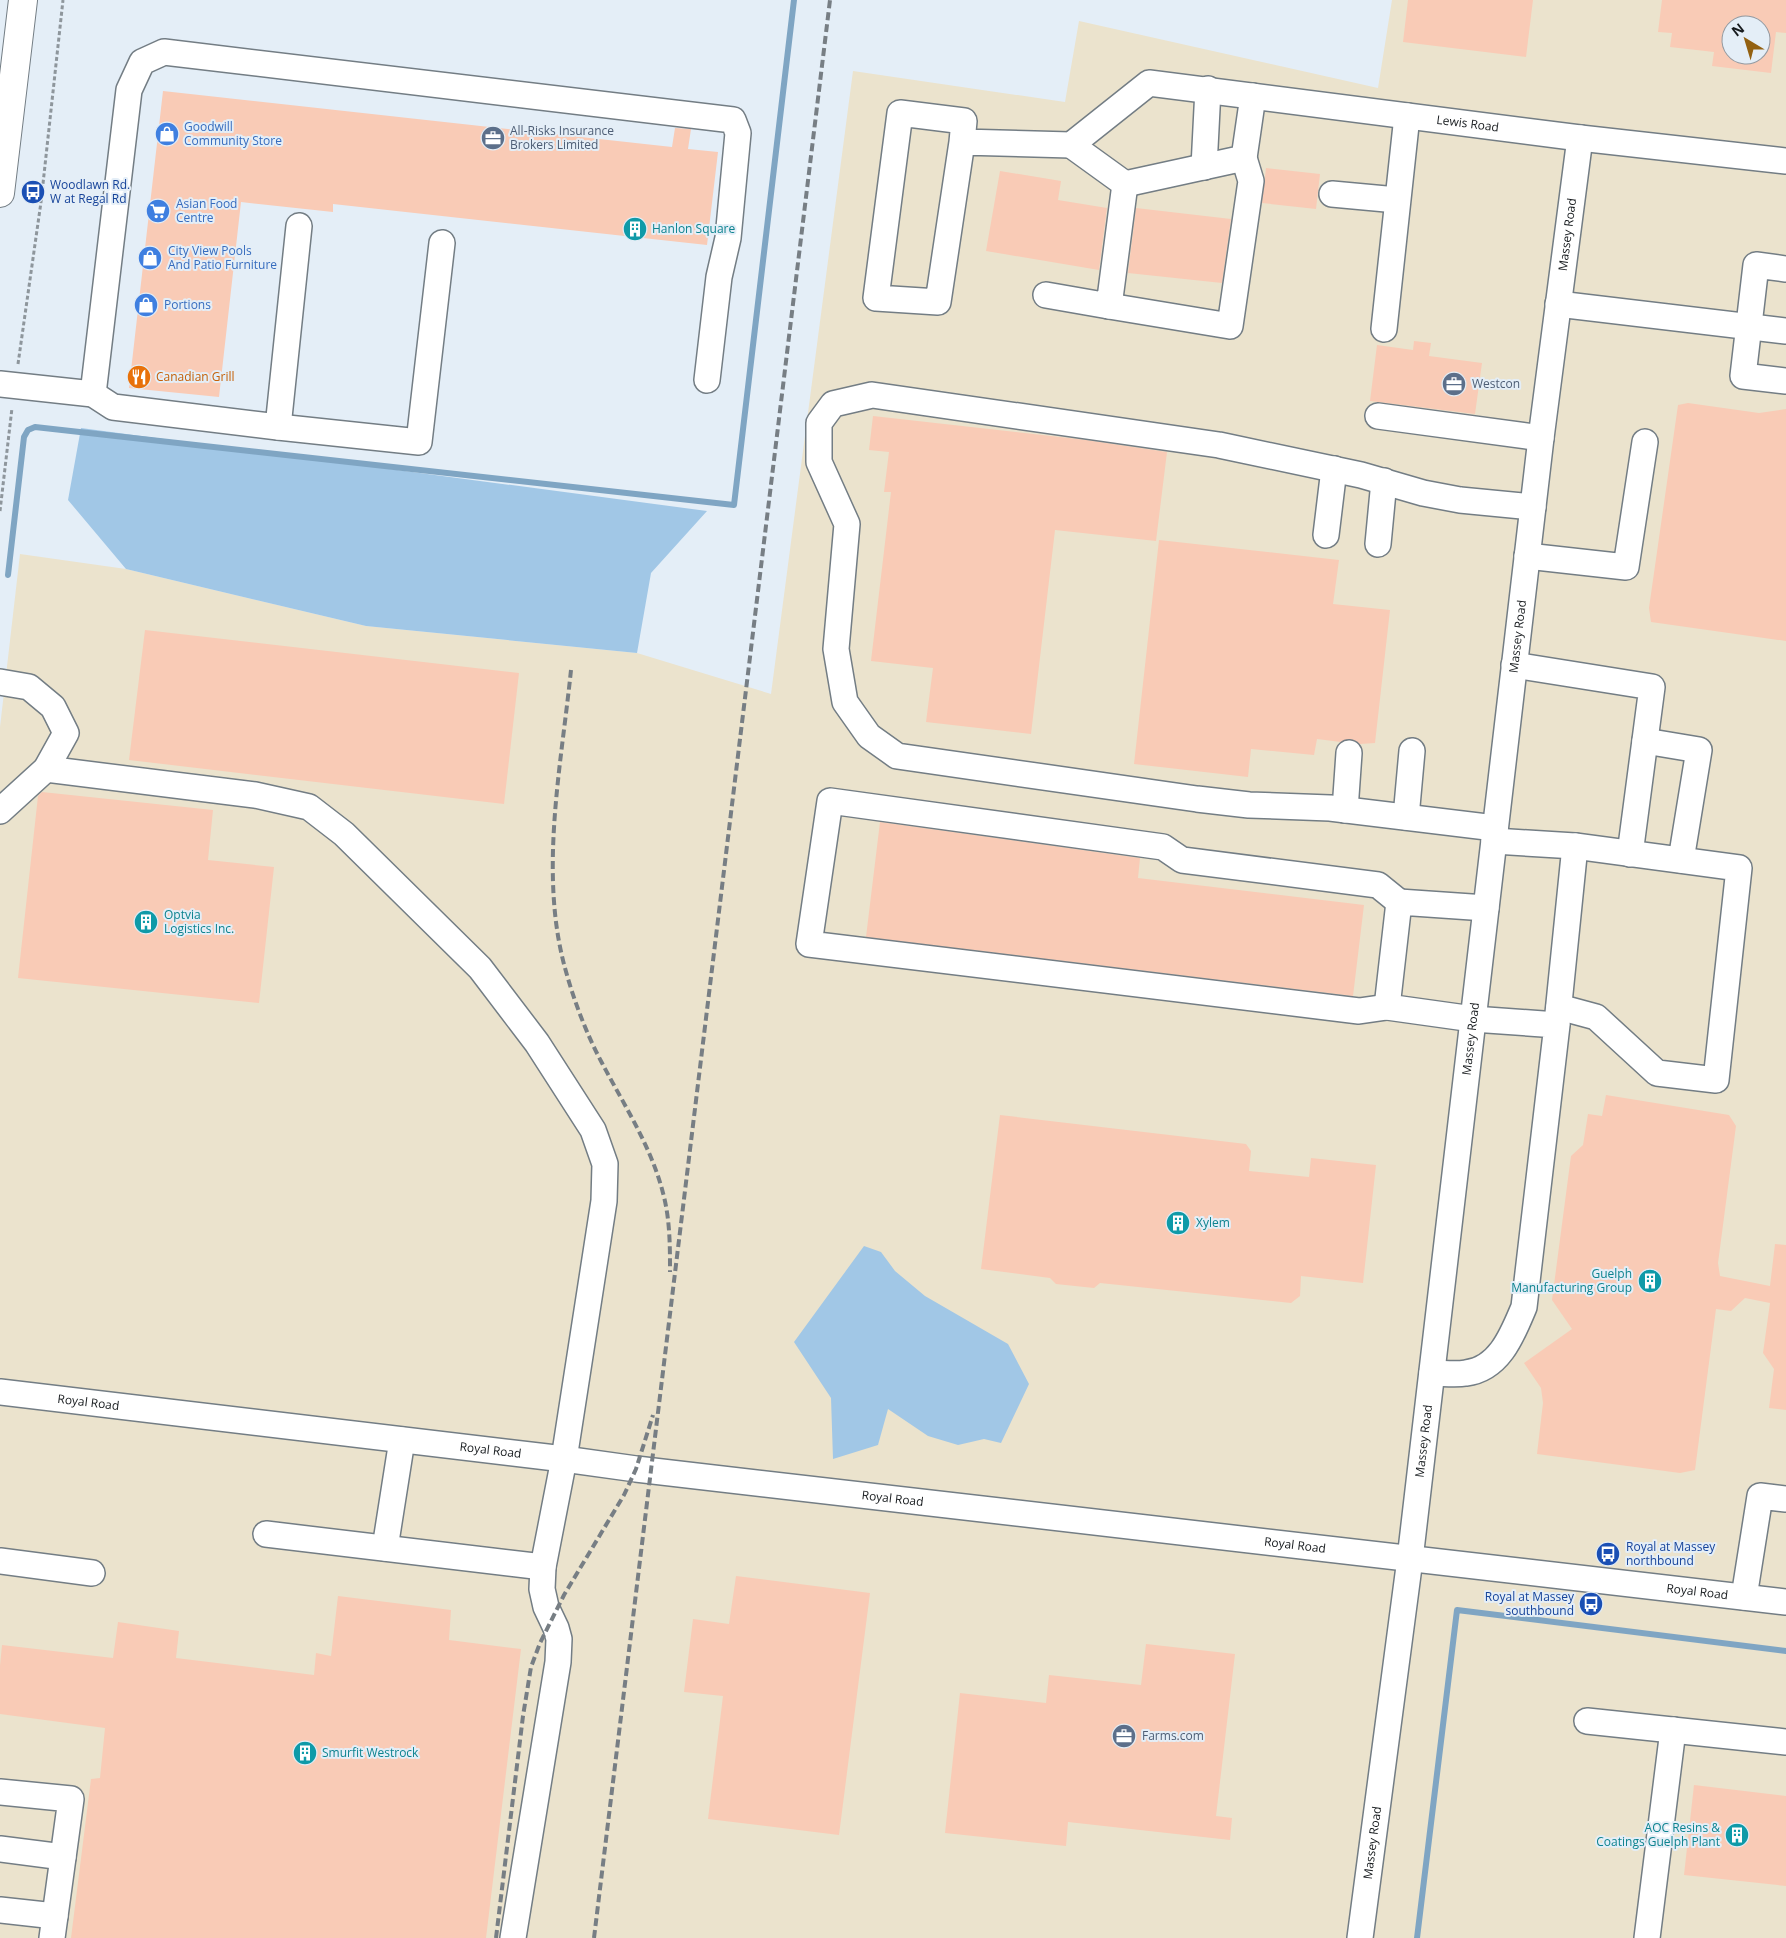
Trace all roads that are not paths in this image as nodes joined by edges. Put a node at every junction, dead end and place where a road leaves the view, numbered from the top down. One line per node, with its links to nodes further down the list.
1 (23, 0): 12 (main road)
2 (1208, 90): 3 (street, Lewis Road); 7 (street, Lewis Road); 10 (street)
3 (1253, 96): 4 (street, Lewis Road); 8 (street)
4 (1407, 116): 5 (street, Lewis Road); 14 (street)
5 (1580, 138): 9 (street, Lewis Road); 19 (street, Massey Road)
6 (962, 142): 6 (street); 7 (street)
7 (1071, 145): 11 (street)
8 (1244, 158): 10 (street); 20 (street)
9 (1786, 161)
10 (1204, 166): 11 (street)
11 (1124, 184): 20 (street)
12 (0, 193)
13 (1332, 194): 14 (street)
14 (1397, 200): 22 (street)
15 (299, 226): 29 (street)
16 (442, 243): 29 (street)
17 (1786, 269): 21 (street)
18 (1046, 294): 20 (street)
19 (1558, 304): 21 (street); 30 (street, Massey Road)
20 (1109, 306)
21 (1749, 327): 23 (street); 25 (street)
22 (1384, 329)
23 (1786, 331)
24 (707, 380): 27 (street)
25 (1786, 381)
26 (7, 385): 27 (street)
27 (93, 394): 29 (street)
28 (1378, 416): 30 (street)
29 (278, 426)
30 (1541, 438): 34 (street, Massey Road)
31 (1645, 442): 37 (street)
32 (1334, 469): 33 (street); 35 (street); 44 (street)
33 (1384, 481): 34 (street); 36 (street)
34 (1533, 507): 37 (street, Massey Road)
35 (1326, 535)
36 (1378, 544)
37 (1527, 556): 38 (street, Massey Road)
38 (1514, 665): 40 (street); 47 (street, Massey Road)
39 (0, 682): 43 (street)
40 (1645, 741): 49 (street); 50 (street)
41 (1412, 751): 46 (street)
42 (1349, 753): 44 (street)
43 (46, 769): 45 (street); 59 (street)
44 (1345, 810): 46 (street)
45 (0, 811)
46 (1406, 817): 47 (street)
47 (1495, 834): 48 (street); 52 (street, Massey Road)
48 (1575, 846): 49 (street); 54 (street)
49 (1630, 854): 50 (street)
50 (1681, 860): 54 (street)
51 (1399, 902): 52 (street); 53 (street); 53 (street)
52 (1486, 908): 55 (street, Massey Road)
53 (1387, 1007): 55 (street)
54 (1558, 1016): 55 (street); 56 (street)
55 (1473, 1018): 56 (street, Massey Road)
56 (1432, 1373): 63 (street, Massey Road)
57 (0, 1392): 58 (street, Royal Road)
58 (402, 1440): 59 (street, Royal Road); 62 (street)
59 (564, 1459): 63 (street, Royal Road); 65 (street)
60 (1786, 1499): 67 (street)
61 (266, 1534): 62 (street)
62 (385, 1548): 65 (street)
63 (1410, 1559): 67 (street, Royal Road); 78 (street, Massey Road)
64 (0, 1561): 66 (street)
65 (543, 1567): 77 (street)
66 (92, 1573)
67 (1744, 1597): 68 (street, Royal Road)
68 (1786, 1602)
69 (1587, 1721): 70 (street)
70 (1673, 1730): 71 (street); 79 (street)
71 (1786, 1742)
72 (0, 1792): 74 (street)
73 (0, 1849): 74 (street)
74 (63, 1856): 76 (street)
75 (0, 1910): 76 (street)
76 (53, 1927)
77 (514, 1938)
78 (1360, 1938)
79 (1647, 1938)

